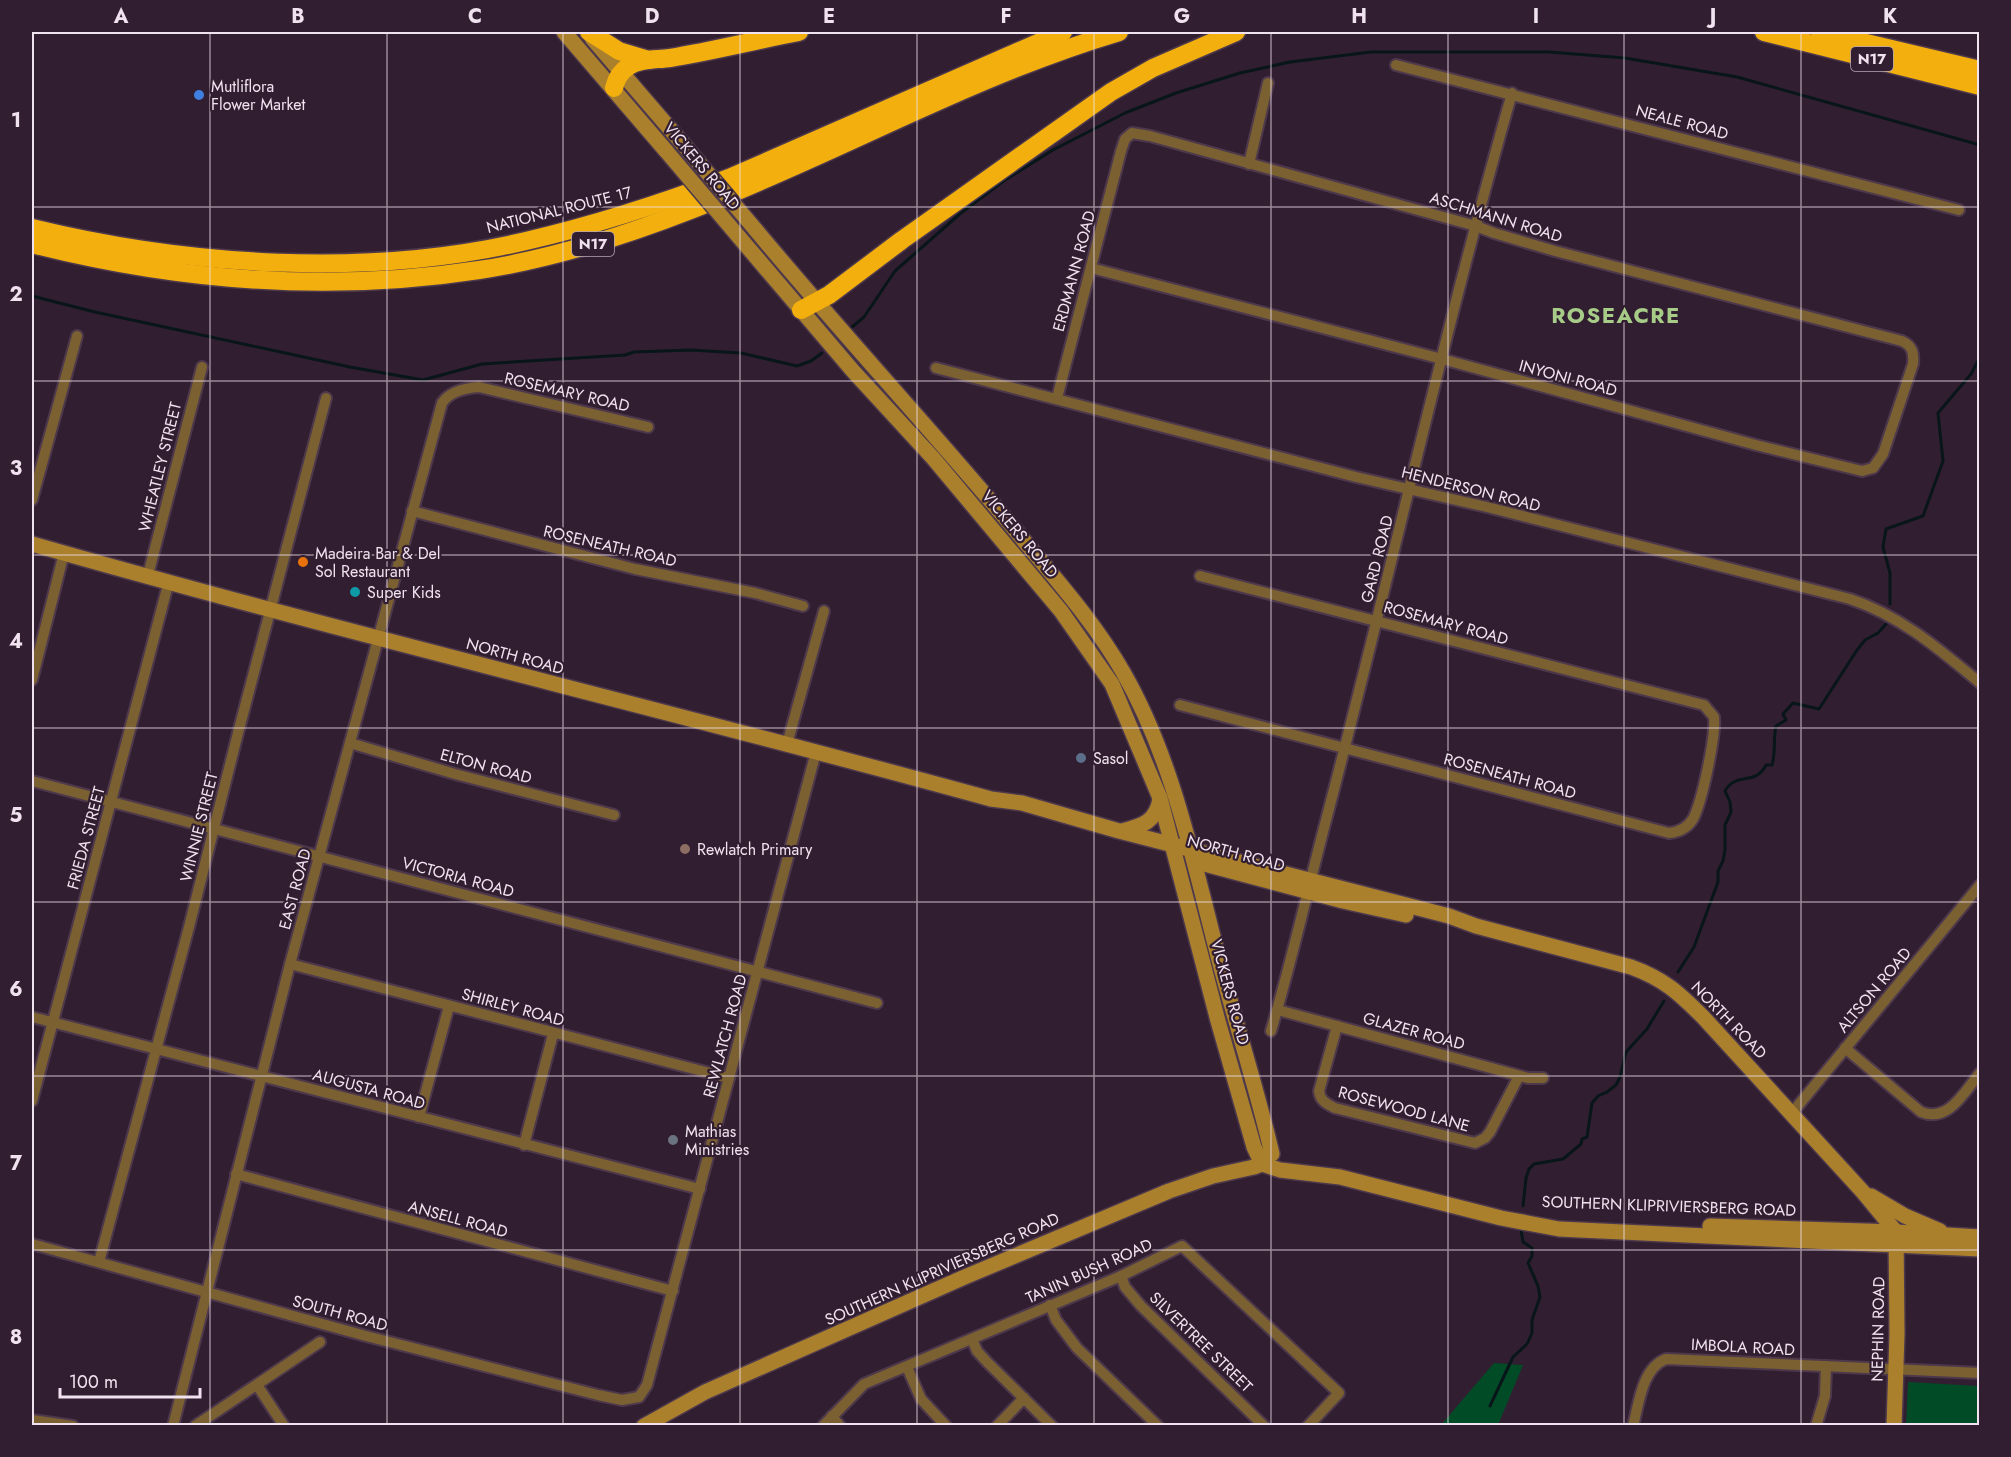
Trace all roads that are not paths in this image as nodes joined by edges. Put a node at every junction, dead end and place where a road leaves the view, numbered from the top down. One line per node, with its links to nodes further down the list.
1 (564, 32): 12 (main road, VICKERS ROAD)
2 (588, 32): 9 (highway); 12 (main road, VICKERS ROAD)
3 (799, 32): 9 (highway)
4 (1064, 32): 20 (highway, NATIONAL ROUTE 17 / N17)
5 (1119, 32): 21 (highway, N17)
6 (1236, 32): 23 (highway)
7 (1764, 32): 14 (highway, N17)
8 (1820, 32): 11 (highway, N17)
9 (650, 60): 12 (highway)
10 (1396, 65): 15 (street, NEALE ROAD)
11 (1980, 70)
12 (618, 80): 23 (main road, VICKERS ROAD, bridge); 23 (main road, VICKERS ROAD, bridge)
13 (1268, 83): 17 (street)
14 (1980, 86)
15 (1512, 93): 18 (street, NEALE ROAD); 19 (street, GARD ROAD)
16 (1121, 151): 17 (street, ASCHMANN ROAD); 22 (street, ERDMANN ROAD)
17 (1249, 164): 19 (street, ASCHMANN ROAD)
18 (1959, 210)
19 (1476, 226): 24 (street, ASCHMANN ROAD); 26 (street, GARD ROAD)
20 (32, 228)
21 (32, 244)
22 (1090, 268): 26 (street, INYONI ROAD); 31 (street, ERDMANN ROAD)
23 (808, 306): 55 (main road, VICKERS ROAD); 62 (main road, VICKERS ROAD)
24 (1874, 333): 26 (street, INYONI ROAD)
25 (77, 336): 34 (street)
26 (1442, 359): 33 (street, GARD ROAD)
27 (202, 367): 38 (street, WHEATLEY STREET)
28 (936, 368): 31 (street, HENDERSON ROAD)
29 (479, 387): 32 (street, ROSEMARY ROAD); 35 (street, EAST ROAD)
30 (326, 398): 42 (street, WINNIE STREET)
31 (1057, 398): 33 (street, HENDERSON ROAD)
32 (648, 427)
33 (1410, 489): 44 (street, GARD ROAD); 47 (street, HENDERSON ROAD)
34 (32, 500)
35 (412, 511): 41 (street, ROSENEATH ROAD); 45 (street, EAST ROAD)
36 (32, 544): 37 (main road, NORTH ROAD)
37 (64, 553): 38 (main road, NORTH ROAD); 46 (street)
38 (148, 575): 40 (main road, NORTH ROAD)
39 (1200, 576): 44 (street, ROSEMARY ROAD)
40 (169, 581): 42 (main road, NORTH ROAD); 57 (street, FRIEDA STREET)
41 (803, 606)
42 (270, 610): 45 (main road, NORTH ROAD); 59 (street, WINNIE STREET)
43 (824, 611): 51 (street)
44 (1377, 621): 48 (street, ROSEMARY ROAD); 52 (street, GARD ROAD)
45 (379, 638): 50 (street, EAST ROAD); 51 (main road, NORTH ROAD)
46 (32, 680)
47 (1980, 682)
48 (1685, 700): 52 (street, ROSENEATH ROAD)
49 (1180, 705): 52 (street, ROSENEATH ROAD)
50 (350, 743): 58 (street, ELTON ROAD); 63 (street, EAST ROAD)
51 (787, 744): 53 (main road, NORTH ROAD)
52 (1345, 748): 66 (street, GARD ROAD)
53 (816, 752): 56 (main road, NORTH ROAD); 69 (street, REWLATCH ROAD)
54 (32, 781): 57 (street, VICTORIA ROAD)
55 (1160, 798): 60 (main road); 61 (main road, VICKERS ROAD)
56 (990, 799): 60 (main road, NORTH ROAD); 61 (main road, NORTH ROAD)
57 (110, 801): 59 (street, VICTORIA ROAD); 74 (street, FRIEDA STREET)
58 (614, 815)
59 (214, 828): 63 (street, VICTORIA ROAD); 78 (street, WINNIE STREET)
60 (1119, 831): 61 (main road, NORTH ROAD)
61 (1174, 851): 62 (main road, NORTH ROAD); 88 (main road, VICKERS ROAD)
62 (1193, 855): 64 (main road, NORTH ROAD); 66 (main road, NORTH ROAD); 67 (main road, VICKERS ROAD)
63 (319, 856): 68 (street, EAST ROAD); 69 (street, VICTORIA ROAD)
64 (1229, 871): 66 (main road, NORTH ROAD); 67 (main road)
65 (1980, 885): 79 (street, ALTSON ROAD)
66 (1310, 886): 72 (street, GARD ROAD); 86 (main road, NORTH ROAD)
67 (1203, 896): 90 (main road, VICKERS ROAD)
68 (290, 964): 71 (street, SHIRLEY ROAD); 81 (street, EAST ROAD)
69 (757, 973): 70 (street, VICTORIA ROAD); 83 (street, REWLATCH ROAD)
70 (877, 1003)
71 (449, 1006): 77 (street, SHIRLEY ROAD); 87 (street)
72 (1278, 1010): 75 (street, GLAZER ROAD); 76 (street, GARD ROAD)
73 (32, 1017): 74 (street, AUGUSTA ROAD)
74 (52, 1023): 78 (street, AUGUSTA ROAD); 85 (street, FRIEDA STREET)
75 (1337, 1026): 82 (street, GLAZER ROAD); 82 (street, ROSEWOOD LANE)
76 (1271, 1031)
77 (553, 1034): 83 (street, SHIRLEY ROAD); 89 (street)
78 (157, 1048): 81 (street, AUGUSTA ROAD); 100 (street, WINNIE STREET)
79 (1845, 1048): 80 (street); 86 (street, ALTSON ROAD)
80 (1980, 1073)
81 (262, 1076): 87 (street, AUGUSTA ROAD); 92 (street, EAST ROAD)
82 (1519, 1076): 84 (street, GLAZER ROAD)
83 (729, 1078): 93 (street, REWLATCH ROAD)
84 (1543, 1078)
85 (32, 1101)
86 (1792, 1113): 94 (main road, NORTH ROAD)
87 (418, 1117): 89 (street, AUGUSTA ROAD)
88 (1250, 1132): 90 (main road, VICKERS ROAD); 91 (main road)
89 (524, 1145): 93 (street, AUGUSTA ROAD)
90 (1267, 1159): 91 (main road, SOUTHERN KLIPRIVIERSBERG ROAD); 97 (main road, SOUTHERN KLIPRIVIERSBERG ROAD)
91 (1226, 1173): 120 (main road, SOUTHERN KLIPRIVIERSBERG ROAD)
92 (236, 1174): 102 (street, ANSELL ROAD); 103 (street, EAST ROAD)
93 (699, 1190): 102 (street, REWLATCH ROAD)
94 (1863, 1192): 95 (main road); 97 (main road, NORTH ROAD)
95 (1961, 1236): 96 (main road, SOUTHERN KLIPRIVIERSBERG ROAD); 97 (main road, SOUTHERN KLIPRIVIERSBERG ROAD)
96 (1980, 1238)
97 (1897, 1239): 99 (main road, SOUTHERN KLIPRIVIERSBERG ROAD); 109 (main road, NEPHIN ROAD)
98 (32, 1245): 100 (street, SOUTH ROAD)
99 (1980, 1249)
100 (99, 1262): 103 (street, SOUTH ROAD)
101 (1121, 1276): 104 (street, TANIN BUSH ROAD); 127 (street, SILVERTREE STREET); 128 (street, TANIN BUSH ROAD)
102 (673, 1291): 112 (street, REWLATCH ROAD)
103 (207, 1293): 112 (street, SOUTH ROAD); 117 (street, EAST ROAD)
104 (1050, 1305): 105 (street, TANIN BUSH ROAD); 126 (street)
105 (972, 1339): 108 (street, TANIN BUSH ROAD); 113 (street)
106 (320, 1342): 111 (street)
107 (1826, 1366): 109 (street, IMBOLA ROAD); 129 (street, IMBOLA ROAD); 130 (street)
108 (907, 1367): 114 (street, TANIN BUSH ROAD); 123 (street)
109 (1896, 1369): 110 (street, IMBOLA ROAD); 131 (main road, NEPHIN ROAD)
110 (1980, 1373)
111 (257, 1385): 118 (street); 119 (street)
112 (641, 1395)
113 (1024, 1398): 124 (street); 125 (street)
114 (832, 1416): 121 (street, TANIN BUSH ROAD); 122 (street)
115 (32, 1420): 116 (street)
116 (73, 1425)
117 (173, 1425)
118 (195, 1425)
119 (284, 1425)
120 (646, 1425)
121 (823, 1425)
122 (840, 1425)
123 (946, 1425)
124 (997, 1425)
125 (1052, 1425)
126 (1158, 1425)
127 (1264, 1425)
128 (1308, 1425)
129 (1633, 1425)
130 (1816, 1425)
131 (1894, 1425)

